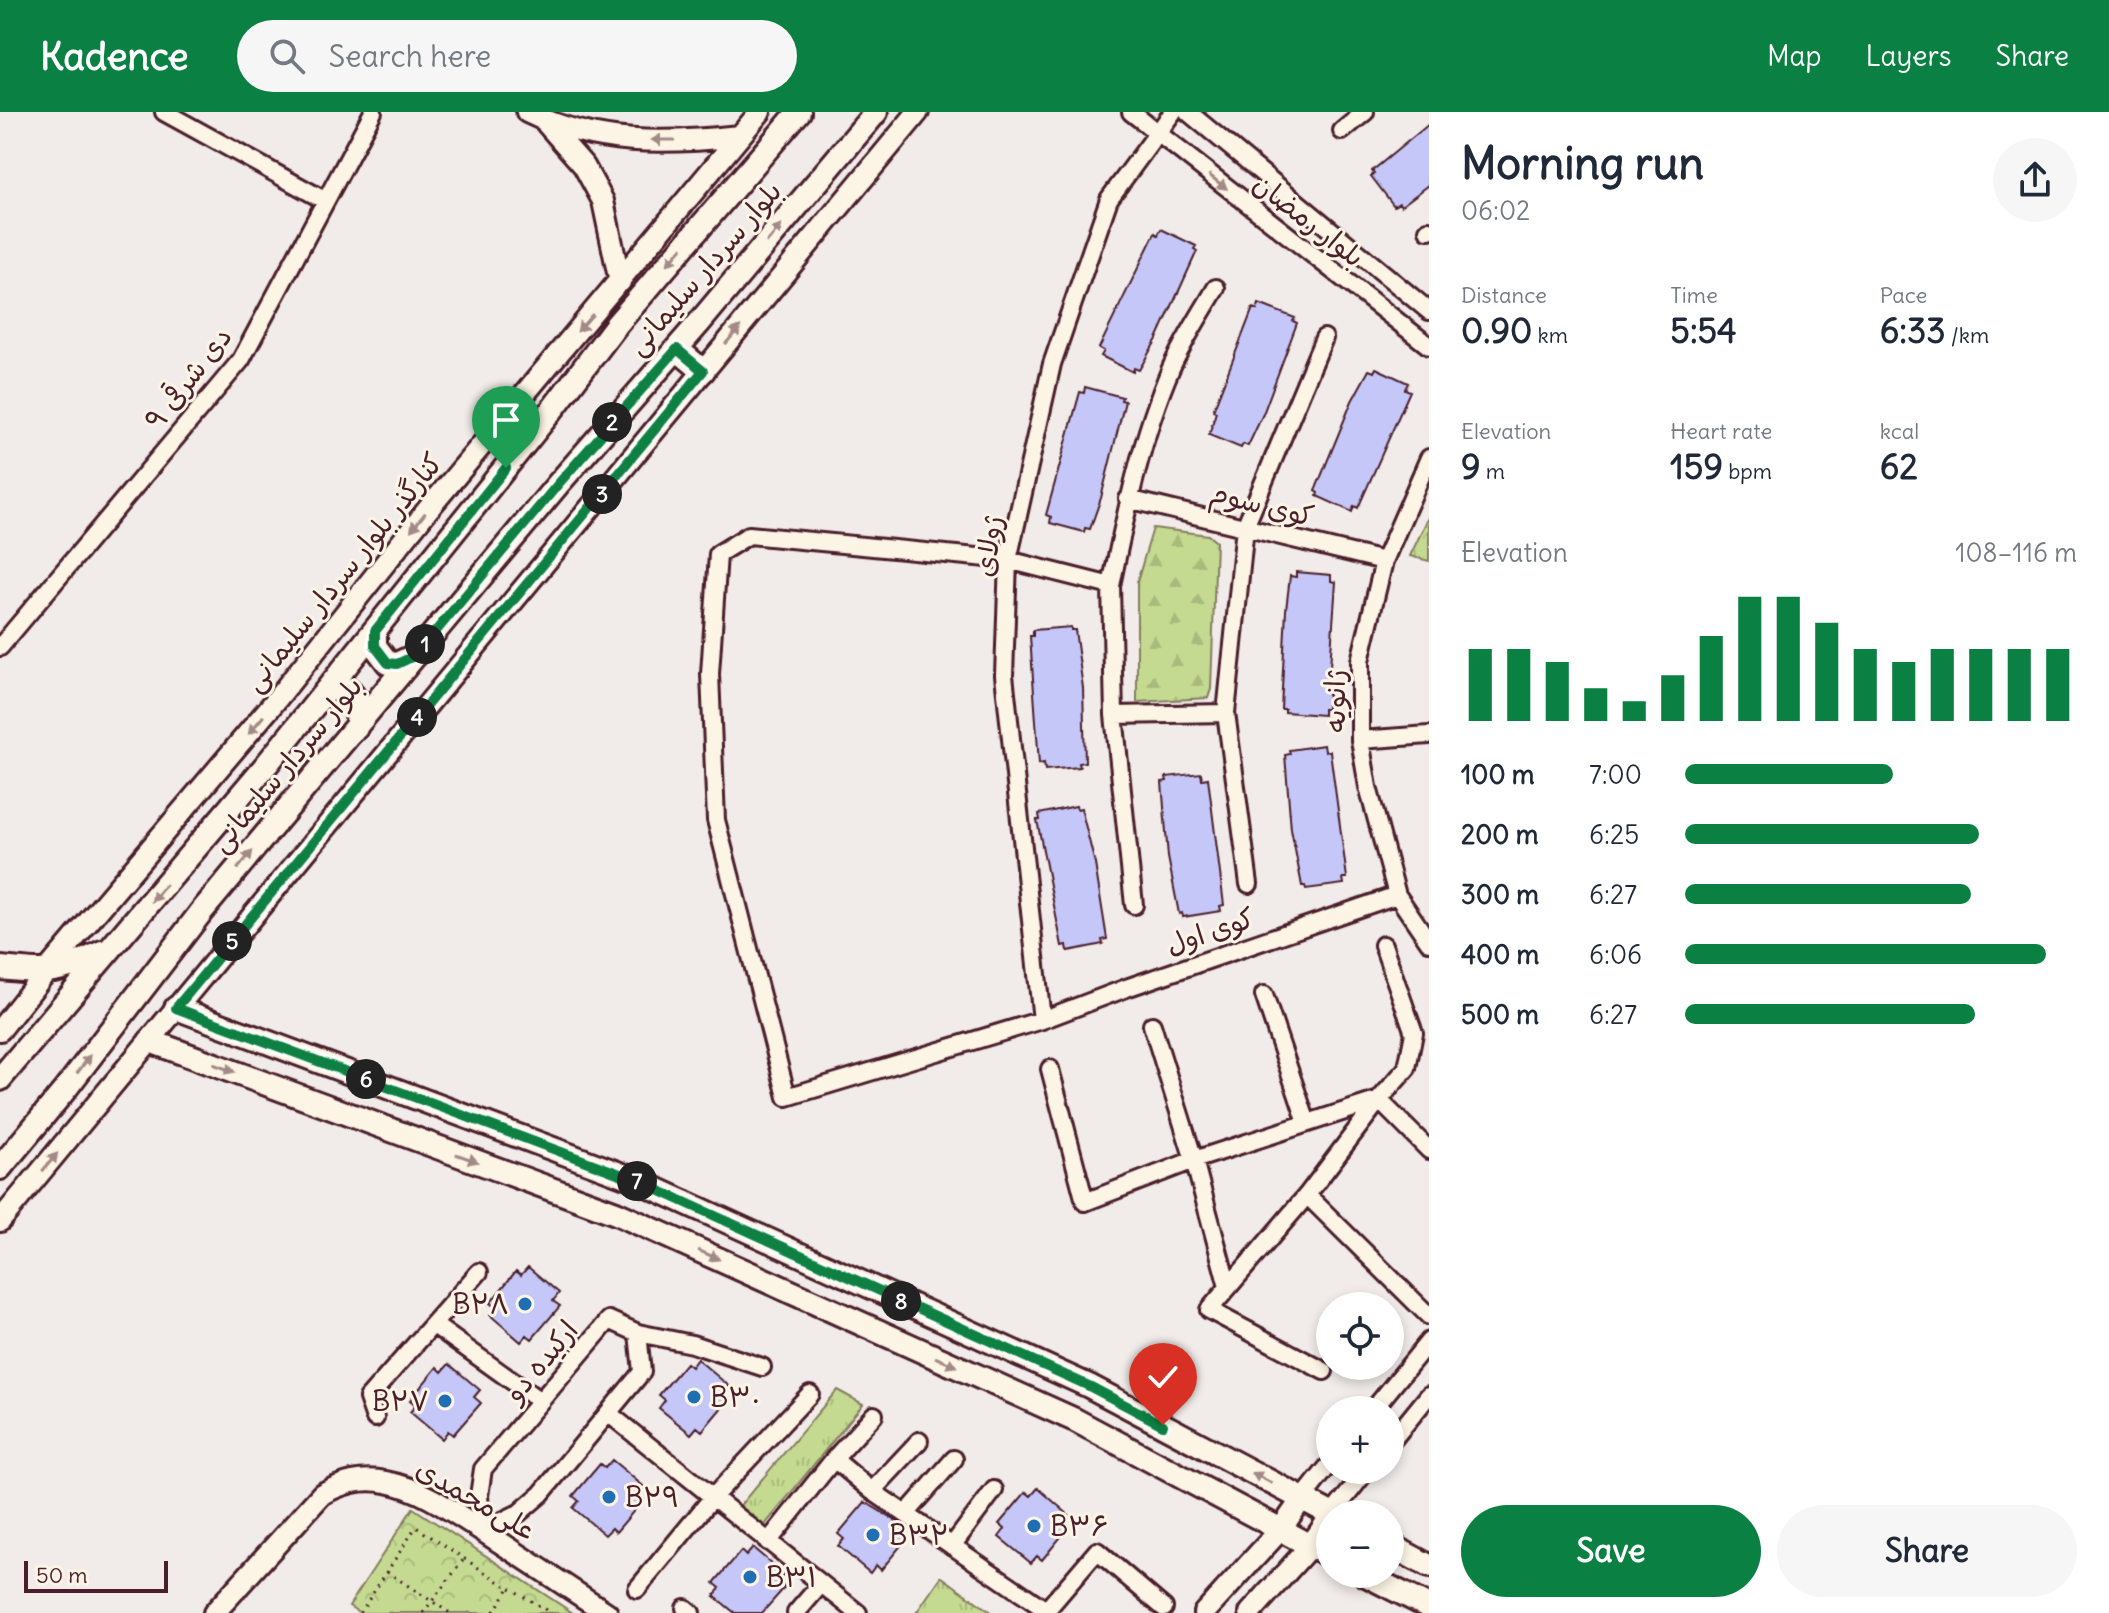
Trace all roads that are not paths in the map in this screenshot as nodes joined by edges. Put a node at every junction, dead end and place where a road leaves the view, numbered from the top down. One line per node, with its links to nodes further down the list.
1 (164, 112): 15 (street)
2 (373, 112): 15 (street, ۹ دی شرقی)
3 (760, 112): 14 (street, کنارگذر بلوار سردار سلیمانی)
4 (799, 112): 29 (main road, بلوار سردار سلیمانی, one-way to 29)
5 (876, 112): 21 (main road, بلوار سردار سلیمانی, one-way to 5)
6 (918, 112): 22 (street, one-way to 6)
7 (1131, 112): 13 (street, بلوار رمضان)
8 (1173, 112): 13 (street, ژولای)
9 (1188, 112): 18 (street, بلوار رمضان)
10 (1365, 112): 12 (street)
11 (536, 116): 14 (street, one-way to 11); 16 (street)
12 (1342, 131)
13 (1157, 134): 20 (street, بلوار رمضان, one-way to 20); 26 (street, ژولای)
14 (740, 136): 16 (street, کنارگذر بلوار سردار سلیمانی)
15 (324, 200): 30 (street, ۹ دی شرقی)
16 (620, 282): 45 (street, کنارگذر بلوار سردار سلیمانی, one-way to 45)
17 (1216, 288): 24 (street)
18 (1429, 311)
19 (1324, 338): 25 (street)
20 (1429, 346)
21 (677, 349): 22 (main road); 31 (main road, بلوار سردار سلیمانی)
22 (703, 371): 47 (street)
23 (1429, 458): 27 (street, ژانویه)
24 (1128, 499): 25 (street, کوی سوم); 28 (street)
25 (1245, 527): 27 (street, کوی سوم); 33 (street)
26 (1008, 560): 28 (street); 48 (street, ژولای); 48 (street, کوی اول)
27 (1384, 561): 37 (street, ژانویه)
28 (1111, 586): 34 (street)
29 (375, 631): 31 (main road); 32 (main road, بلوار سردار سلیمانی)
30 (0, 647)
31 (416, 655): 35 (main road, بلوار سردار سلیمانی)
32 (328, 689): 35 (main road); 43 (main road, بلوار سردار سلیمانی, one-way to 43)
33 (1226, 713): 34 (street); 38 (street)
34 (1114, 715): 40 (street)
35 (356, 728): 60 (main road, بلوار سردار سلیمانی, one-way to 35)
36 (1429, 735): 37 (street)
37 (1360, 740): 39 (street, ژانویه)
38 (1249, 884)
39 (1397, 895): 41 (street, ژانویه); 48 (street, کوی اول)
40 (1134, 905)
41 (1429, 942)
42 (1383, 945): 55 (street)
43 (112, 947): 45 (main road); 54 (main road, بلوار سردار سلیمانی)
44 (0, 968): 45 (main road)
45 (45, 973): 50 (street, کنارگذر بلوار سردار سلیمانی)
46 (1264, 995): 57 (street)
47 (176, 1008): 51 (street); 53 (main road)
48 (1042, 1020)
49 (1152, 1025): 59 (street)
50 (0, 1030)
51 (150, 1041): 56 (main road, one-way to 56); 62 (street, one-way to 51)
52 (1050, 1069): 59 (street)
53 (342, 1070): 56 (main road); 87 (main road, one-way to 53)
54 (0, 1079)
55 (1379, 1100): 57 (street); 58 (street); 61 (street)
56 (324, 1105): 91 (main road, one-way to 91)
57 (1307, 1123): 59 (street)
58 (1429, 1150)
59 (1194, 1160): 64 (street)
60 (0, 1168)
61 (1307, 1195): 64 (street); 65 (street)
62 (0, 1221)
63 (479, 1272): 66 (street)
64 (1228, 1287): 70 (street)
65 (1429, 1316)
66 (434, 1325): 74 (street); 77 (street)
67 (638, 1333): 69 (street); 74 (street, ارکیده دو); 75 (street)
68 (1429, 1341): 73 (street)
69 (762, 1367)
70 (1316, 1367)
71 (810, 1394): 86 (street)
72 (1429, 1395): 78 (street)
73 (1384, 1396)
74 (540, 1401): 92 (street, ارکیده دو)
75 (608, 1413): 86 (street); 92 (street)
76 (874, 1415): 80 (street)
77 (375, 1418)
78 (1404, 1426)
79 (919, 1441): 85 (street)
80 (834, 1459): 85 (street); 94 (street)
81 (954, 1459): 90 (street)
82 (1316, 1482): 87 (street)
83 (1356, 1484): 88 (street)
84 (994, 1490): 95 (street)
85 (872, 1491): 90 (street)
86 (713, 1497): 94 (street); 103 (street)
87 (1302, 1499): 89 (main road); 91 (street)
88 (1343, 1500)
89 (1316, 1507)
90 (906, 1514): 95 (street)
91 (1281, 1529): 96 (main road); 100 (street)
92 (482, 1531): 109 (street, علی‌محمدی); 110 (street, علی‌محمدی)
93 (1316, 1537): 96 (street)
94 (768, 1542): 101 (street)
95 (952, 1546): 108 (street)
96 (1310, 1546): 97 (main road); 104 (street)
97 (1316, 1549)
98 (1404, 1553): 99 (main road)
99 (1429, 1566)
100 (1241, 1573): 104 (street); 112 (street)
101 (821, 1584): 107 (street); 111 (street)
102 (1392, 1588): 105 (main road)
103 (637, 1589)
104 (1266, 1595): 113 (street)
105 (1429, 1607)
106 (1164, 1608): 108 (street)
107 (852, 1611)
108 (1045, 1612)
109 (214, 1613)
110 (607, 1613)
111 (796, 1613)
112 (1204, 1613)
113 (1250, 1613)

